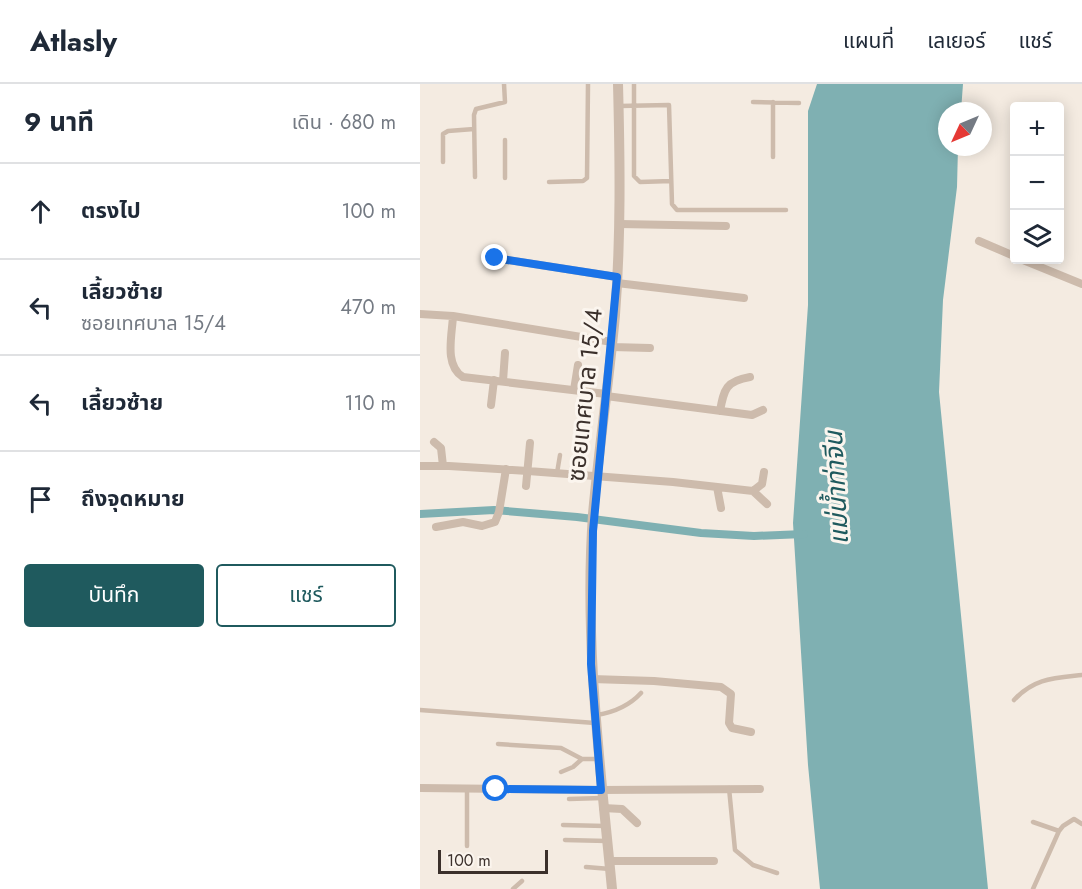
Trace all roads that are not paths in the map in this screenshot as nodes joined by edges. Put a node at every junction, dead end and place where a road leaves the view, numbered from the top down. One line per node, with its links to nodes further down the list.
1 (504, 84): 5 (lane)
2 (588, 84): 20 (lane)
3 (618, 84): 11 (street, ซอยเทศบาล 15/4)
4 (634, 84): 12 (lane)
5 (505, 102): 13 (lane); 14 (lane)
6 (753, 102): 7 (lane)
7 (773, 102): 8 (lane); 16 (lane)
8 (799, 103)
9 (669, 105): 10 (lane); 12 (lane); 21 (lane)
10 (676, 105)
11 (619, 106): 12 (lane); 23 (street, ซอยเทศบาล 15/4)
12 (633, 106): 21 (lane)
13 (505, 109)
14 (474, 129): 17 (lane); 18 (lane)
15 (505, 140): 19 (lane)
16 (773, 157)
17 (443, 162)
18 (475, 177)
19 (505, 178)
20 (549, 182)
21 (671, 182): 22 (lane)
22 (786, 210)
23 (620, 224): 24 (street); 29 (street, ซอยเทศบาล 15/4)
24 (726, 226)
25 (979, 241): 26 (street)
26 (1010, 254)
27 (495, 258): 29 (street)
28 (1033, 264): 30 (street)
29 (617, 280): 31 (street); 34 (street, ซอยเทศบาล 15/4)
30 (1082, 284)
31 (744, 298)
32 (420, 314): 33 (street)
33 (453, 316): 34 (street); 39 (street)
34 (612, 345): 35 (street); 41 (street, ซอยเทศบาล 15/4)
35 (650, 348)
36 (505, 353): 39 (street)
37 (578, 364): 40 (street)
38 (750, 377): 44 (street)
39 (499, 381): 40 (street); 42 (street)
40 (574, 390): 41 (street)
41 (606, 395): 44 (street); 54 (street, ซอยเทศบาล 15/4)
42 (491, 405)
43 (763, 410): 44 (street)
44 (720, 411)
45 (435, 442): 49 (street)
46 (530, 443): 51 (street)
47 (560, 455): 53 (lane)
48 (420, 466): 49 (street)
49 (443, 466): 50 (street)
50 (506, 470): 51 (street); 60 (street)
51 (528, 471): 53 (street); 55 (street)
52 (764, 472): 57 (street)
53 (557, 473): 54 (street)
54 (598, 476): 56 (street); 62 (street, ซอยเทศบาล 15/4)
55 (526, 486)
56 (717, 487): 57 (street); 59 (street)
57 (753, 491): 58 (street)
58 (766, 504)
59 (721, 508)
60 (436, 527)
61 (1082, 675): 64 (lane)
62 (592, 679): 66 (street, ซอยเทศบาล 15/4); 67 (street)
63 (641, 693): 66 (lane)
64 (1014, 700)
65 (420, 710): 66 (lane)
66 (595, 719): 70 (street, ซอยเทศบาล 15/4)
67 (751, 732)
68 (498, 744): 69 (lane)
69 (582, 759): 70 (lane); 71 (lane)
70 (598, 759): 77 (street, ซอยเทศบาล 15/4)
71 (561, 772)
72 (420, 788): 73 (street)
73 (467, 789): 77 (street); 86 (lane)
74 (729, 789): 75 (street); 77 (street); 90 (lane)
75 (760, 789)
76 (569, 799): 77 (lane)
77 (602, 799): 79 (street); 82 (street, ซอยเทศบาล 15/4)
78 (1033, 822): 83 (lane)
79 (637, 823)
80 (1082, 824): 83 (lane)
81 (563, 825): 82 (lane)
82 (605, 826): 85 (street, ซอยเทศบาล 15/4)
83 (1059, 831): 94 (lane)
84 (565, 840): 85 (lane)
85 (607, 841): 88 (street, ซอยเทศบาล 15/4)
86 (467, 846)
87 (714, 861): 88 (street)
88 (610, 865): 89 (lane); 93 (street, ซอยเทศบาล 15/4)
89 (586, 867)
90 (777, 873)
91 (522, 880): 92 (lane)
92 (513, 889)
93 (612, 889)
94 (1033, 889)

